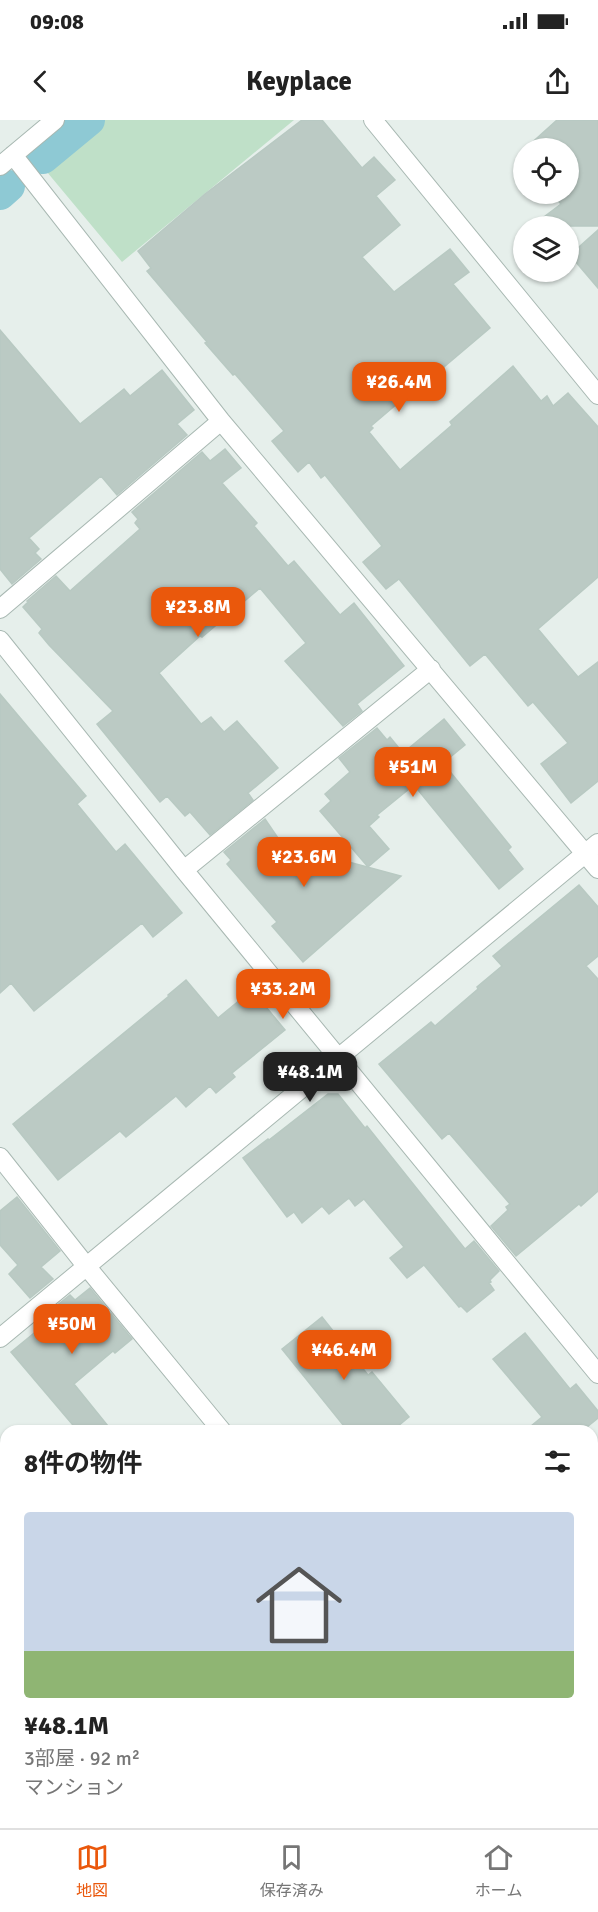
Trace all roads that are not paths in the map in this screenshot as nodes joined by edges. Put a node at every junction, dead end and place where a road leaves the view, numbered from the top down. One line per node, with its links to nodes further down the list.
1 (55, 120): 3 (street)
2 (374, 120): 4 (street)
3 (7, 160): 5 (street)
4 (598, 395)
5 (221, 421): 6 (street); 8 (street)
6 (0, 609)
7 (0, 640): 11 (street)
8 (431, 669): 9 (street); 11 (street)
9 (592, 848): 10 (street); 12 (street)
10 (598, 869)
11 (184, 870): 12 (street)
12 (337, 1057): 14 (street); 16 (street)
13 (0, 1157): 14 (street)
14 (87, 1267): 15 (street); 17 (street)
15 (0, 1338)
16 (598, 1374)
17 (217, 1425)

